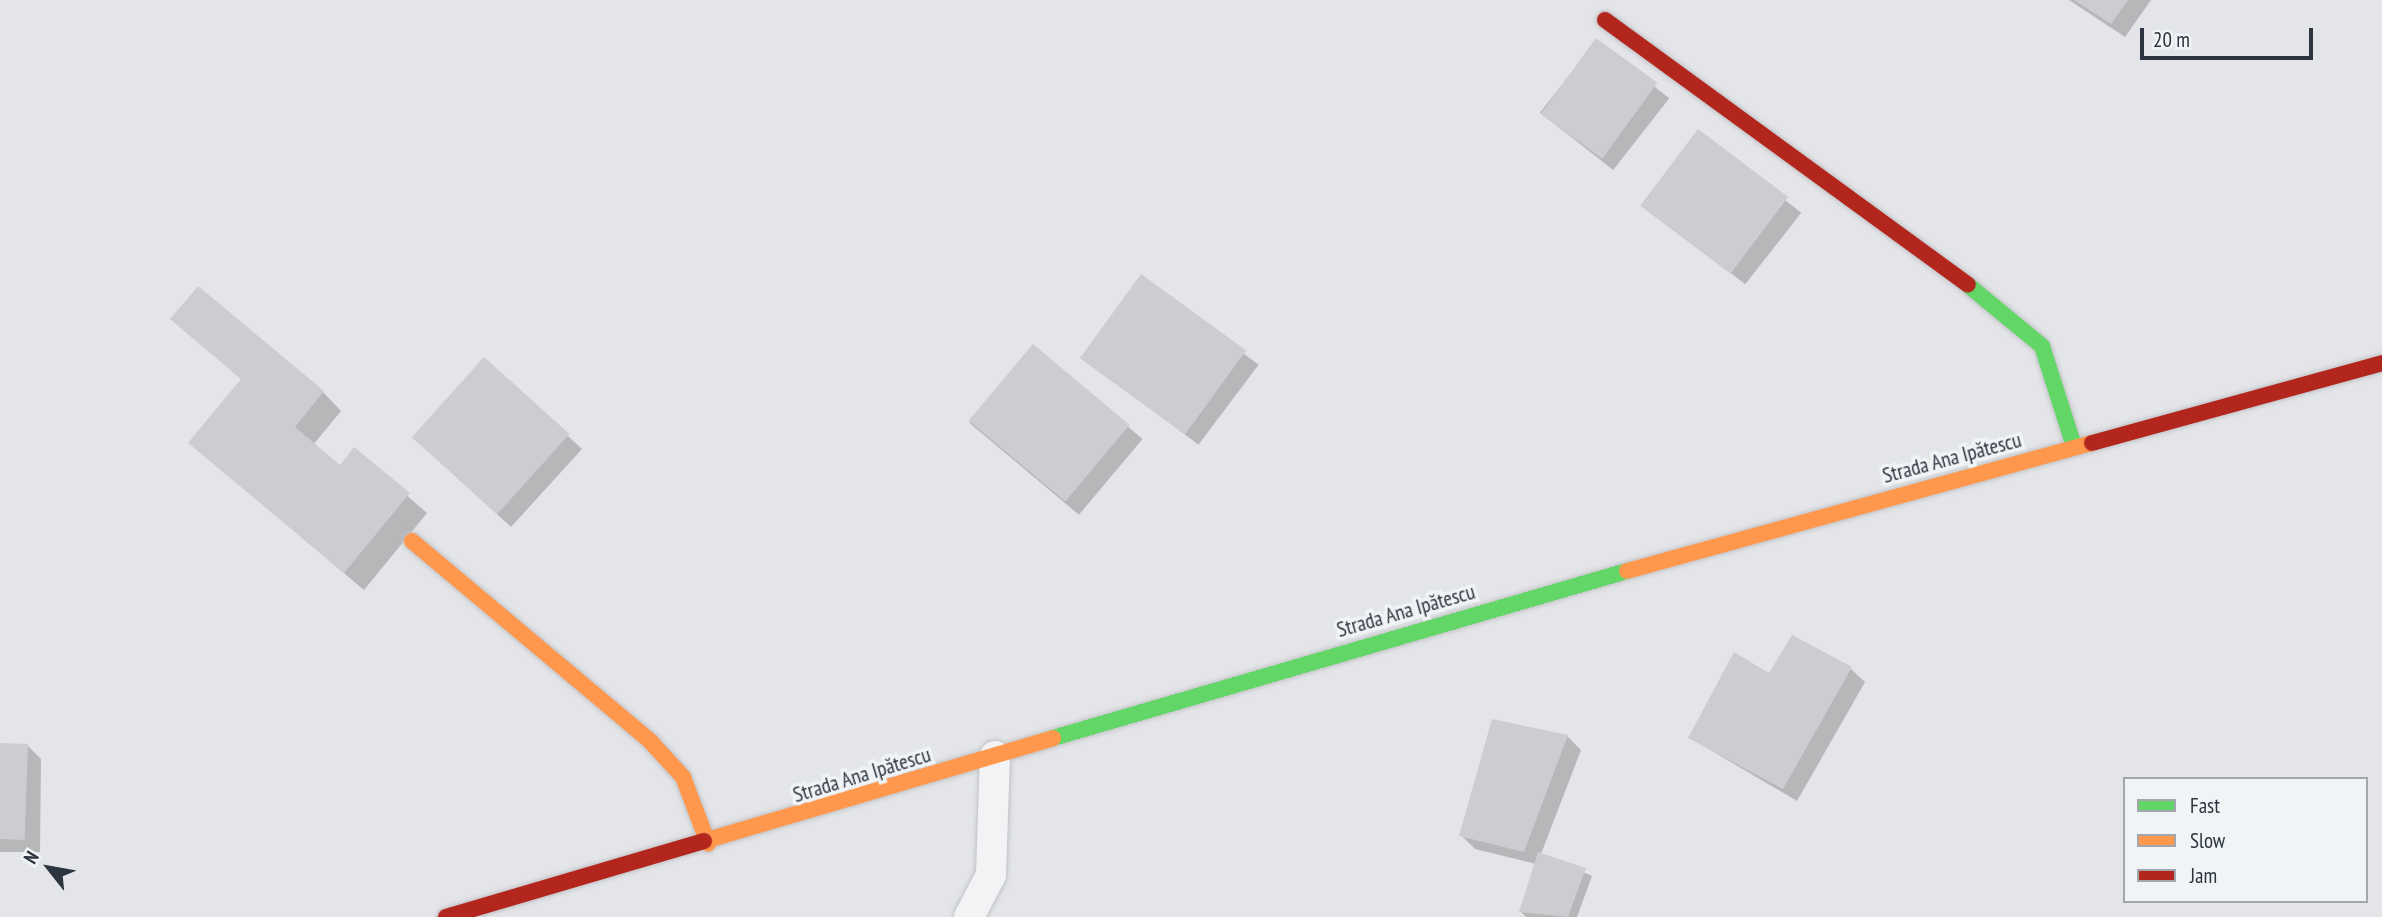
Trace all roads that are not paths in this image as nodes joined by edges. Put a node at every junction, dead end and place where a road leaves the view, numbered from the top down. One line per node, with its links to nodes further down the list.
1 (1605, 20): 3 (main road)
2 (2382, 363): 3 (main road, Strada Ana Ipătescu)
3 (2074, 446): 5 (main road, Strada Ana Ipătescu)
4 (412, 541): 6 (main road)
5 (995, 756): 6 (main road, Strada Ana Ipătescu); 8 (lane)
6 (708, 842): 7 (main road, Strada Ana Ipătescu)
7 (446, 917)
8 (969, 917)

